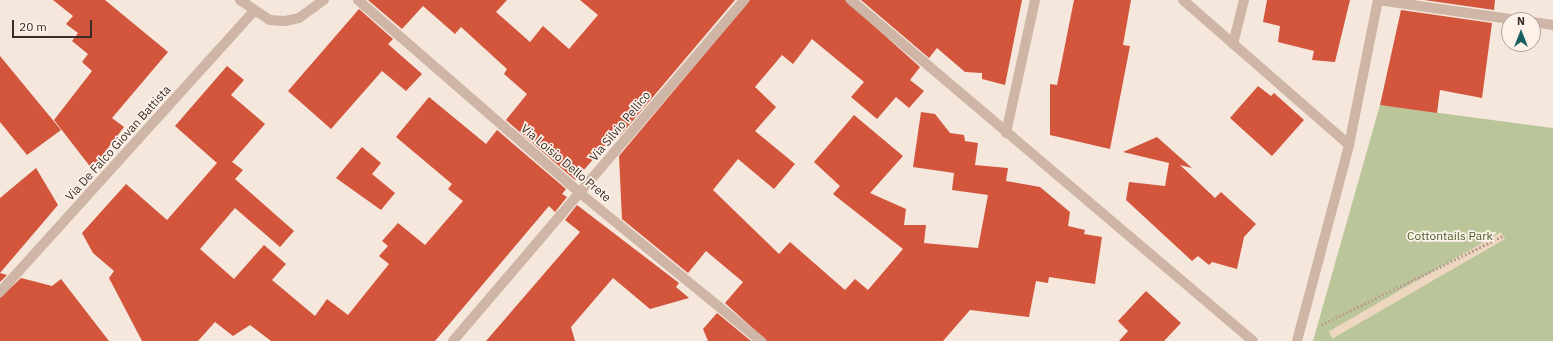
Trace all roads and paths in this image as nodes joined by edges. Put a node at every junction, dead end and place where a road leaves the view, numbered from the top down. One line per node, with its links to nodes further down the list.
1 (240, 0): 10 (street)
2 (324, 0): 10 (street)
3 (358, 0): 17 (street, Via Loisio Dello Prete)
4 (744, 0): 17 (street, Via Silvio Pellico)
5 (851, 0): 15 (street)
6 (1035, 0): 15 (street)
7 (1183, 0): 14 (street)
8 (1244, 0): 14 (street)
9 (1378, 0): 11 (street); 16 (street)
10 (254, 11): 19 (street, Via De Falco Giovan Battista)
11 (1501, 18)
12 (1541, 23): 13 (street)
13 (1553, 25)
14 (1233, 44): 16 (street)
15 (1006, 133): 23 (street)
16 (1349, 144): 20 (street)
17 (580, 193): 21 (street, Via Silvio Pellico); 22 (street, Via Loisio Dello Prete)
18 (1503, 236): 20 (path)
19 (0, 292)
20 (1298, 336)
21 (453, 341)
22 (761, 341)
23 (1253, 341)

